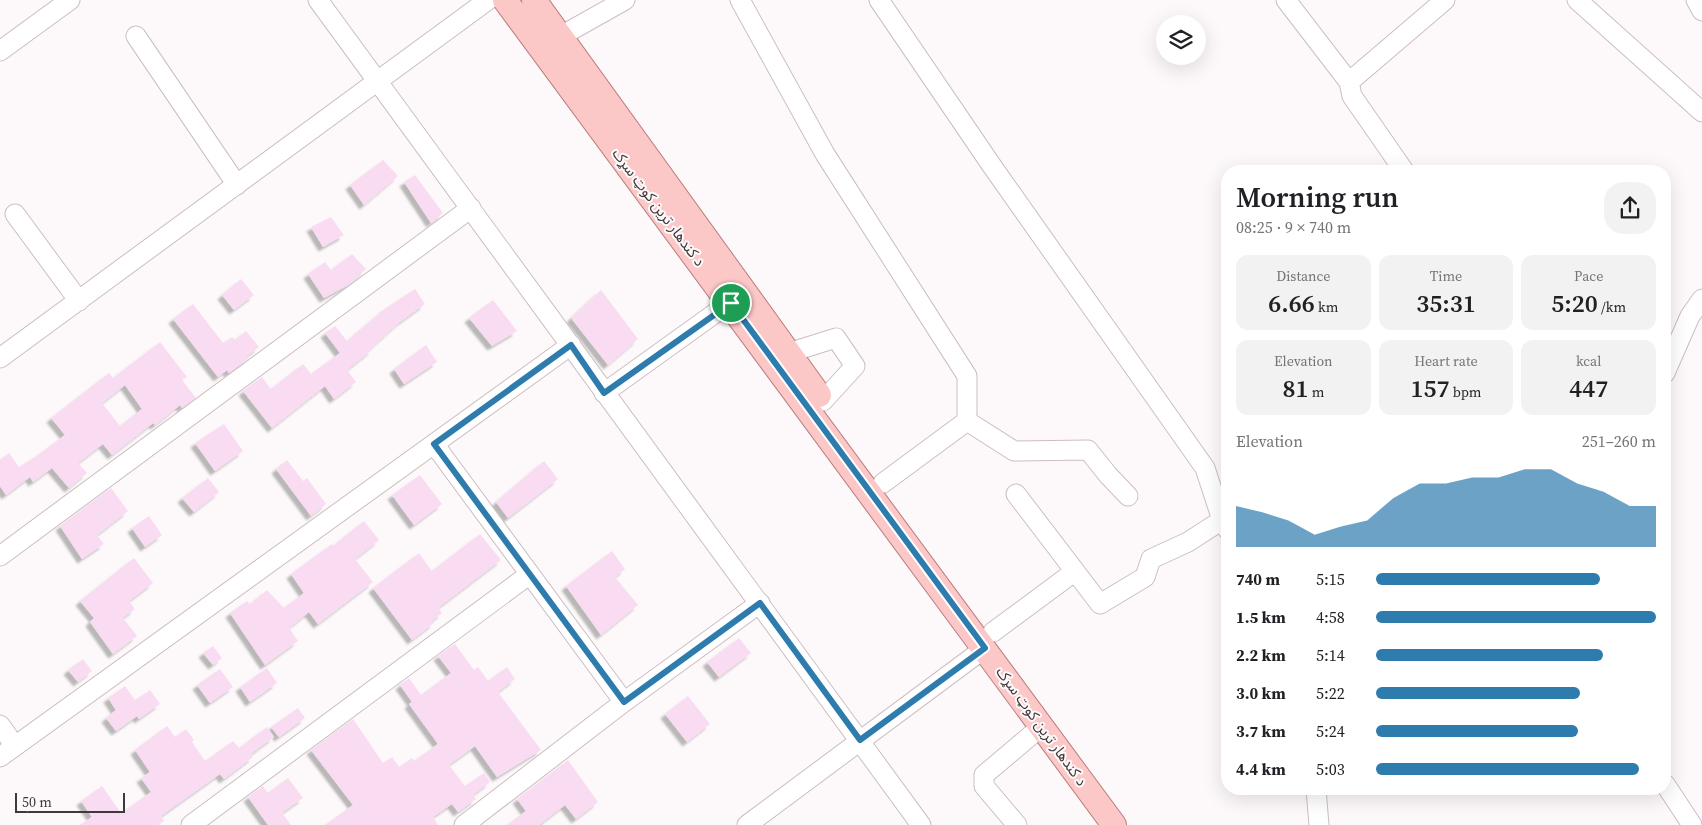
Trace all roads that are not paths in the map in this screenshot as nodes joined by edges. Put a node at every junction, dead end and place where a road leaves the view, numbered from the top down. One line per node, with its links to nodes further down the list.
1 (70, 0): 16 (street)
2 (318, 0): 17 (street)
3 (488, 0): 17 (street)
4 (505, 0): 24 (main road, د کندهار ترين کوټ سړک)
5 (534, 0): 15 (main road, د کندهار ترين کوټ سړک)
6 (626, 0): 15 (street)
7 (740, 0): 33 (street)
8 (879, 0): 38 (street)
9 (1286, 0): 18 (street)
10 (1445, 0): 18 (street)
11 (1577, 0): 19 (street)
12 (1696, 0): 13 (street)
13 (1702, 11)
14 (136, 36): 21 (street)
15 (561, 36): 24 (main road, د کندهار ترين کوټ سړک)
16 (0, 51)
17 (378, 82): 21 (street); 22 (street)
18 (1349, 82): 20 (street)
19 (1702, 112)
20 (1400, 165)
21 (237, 185): 26 (street)
22 (471, 208): 27 (street); 40 (street)
23 (15, 214): 26 (street)
24 (737, 298): 28 (main road, د کندهار ترين کوټ سړک); 31 (street); 44 (main road, د کندهار ترين کوټ سړک)
25 (1702, 299): 30 (street)
26 (78, 300): 29 (street)
27 (571, 345): 31 (street); 34 (street)
28 (788, 353): 32 (main road, د کندهار ترين کوټ سړک); 32 (street)
29 (0, 358)
30 (1671, 359)
31 (604, 393): 43 (street)
32 (823, 401): 35 (main road, د کندهار ترين کوټ سړک)
33 (968, 421): 35 (street); 37 (street)
34 (434, 444): 42 (street); 49 (street)
35 (883, 483): 44 (main road, د کندهار ترين کوټ سړک)
36 (1016, 494): 41 (street)
37 (1128, 496)
38 (1221, 514)
39 (1221, 527): 41 (street)
40 (0, 556)
41 (1074, 572): 44 (street)
42 (530, 574): 45 (street); 52 (street)
43 (760, 603): 45 (street); 48 (street)
44 (989, 640): 47 (main road, د کندهار ترين کوټ سړک); 48 (street); 58 (main road, د کندهار ترين کوټ سړک)
45 (624, 702): 53 (street)
46 (0, 725): 49 (street)
47 (1042, 726): 56 (street); 57 (main road, د کندهار ترين کوټ سړک)
48 (860, 740): 54 (street); 55 (street)
49 (7, 752)
50 (1671, 793): 60 (street)
51 (1316, 795): 59 (street)
52 (191, 825)
53 (464, 825)
54 (746, 825)
55 (921, 825)
56 (1017, 825)
57 (1114, 825)
58 (1133, 825)
59 (1319, 825)
60 (1692, 825)

